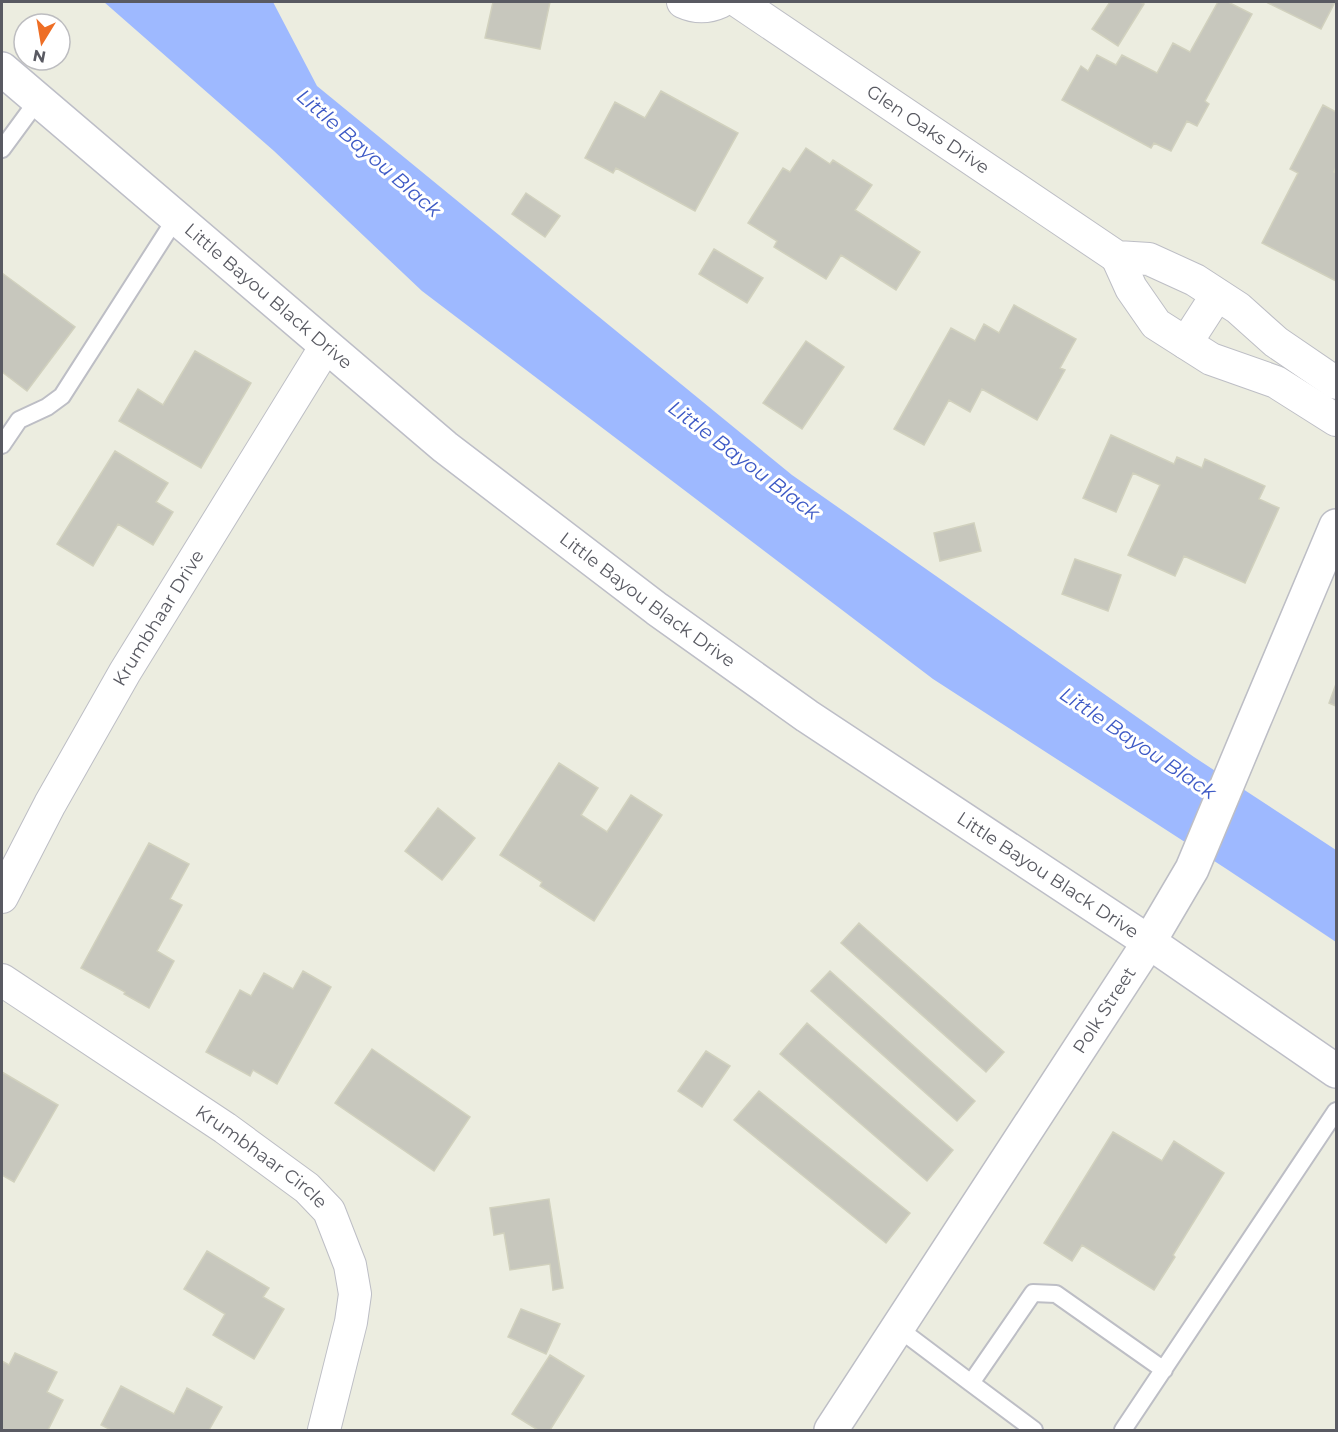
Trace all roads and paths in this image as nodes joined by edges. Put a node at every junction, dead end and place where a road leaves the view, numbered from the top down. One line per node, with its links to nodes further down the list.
1 (684, 2): 2 (street)
2 (720, 2)
3 (739, 2): 8 (street, Glen Oaks Drive)
4 (2, 69): 5 (main road, Little Bayou Black Drive)
5 (38, 100): 6 (lane); 7 (main road, Little Bayou Black Drive)
6 (2, 149)
7 (176, 218): 11 (main road, Little Bayou Black Drive); 14 (lane)
8 (1118, 257): 9 (street); 10 (street)
9 (1217, 295): 10 (street); 12 (street)
10 (1186, 343): 13 (street)
11 (326, 346): 16 (street, Krumbhaar Drive); 17 (main road, Little Bayou Black Drive)
12 (1336, 383)
13 (1336, 420)
14 (2, 445)
15 (1336, 526): 17 (main road, Polk Street)
16 (2, 897)
17 (1149, 942): 19 (main road, Little Bayou Black Drive); 21 (main road, Polk Street)
18 (2, 980): 24 (street, Krumbhaar Circle)
19 (1336, 1071)
20 (1336, 1111): 22 (lane)
21 (898, 1328): 23 (lane); 25 (main road, Polk Street)
22 (1164, 1370): 23 (lane); 27 (lane)
23 (971, 1383): 26 (lane)
24 (324, 1431)
25 (831, 1431)
26 (1034, 1431)
27 (1123, 1431)

